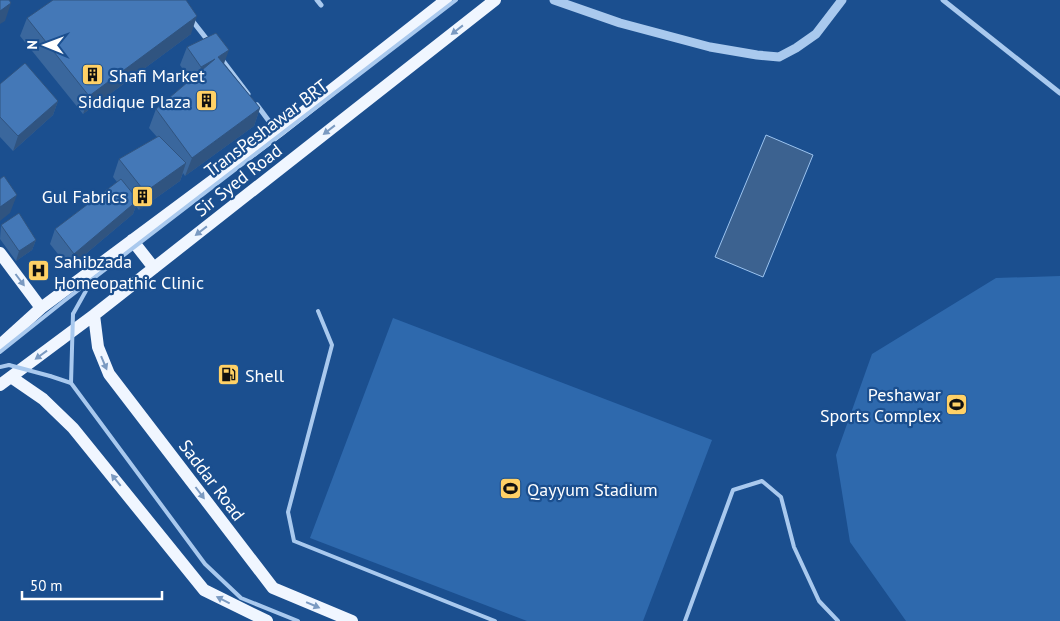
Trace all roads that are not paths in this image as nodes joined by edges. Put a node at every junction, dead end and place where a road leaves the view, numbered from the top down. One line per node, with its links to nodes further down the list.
1 (446, 0): 11 (main road, Sir Syed Road)
2 (456, 0): 15 (lane, TransPeshawar BRT, bridge)
3 (495, 0): 14 (main road, Sir Syed Road, one-way to 14)
4 (554, 0): 5 (street)
5 (842, 0)
6 (943, 0): 10 (street)
7 (188, 16): 8 (street)
8 (212, 47)
9 (218, 54): 11 (street)
10 (1060, 93)
11 (278, 132): 12 (main road, Sir Syed Road)
12 (132, 240): 14 (main road); 16 (main road, Sir Syed Road)
13 (0, 253): 16 (main road, one-way to 16)
14 (154, 268): 18 (main road, Sir Syed Road)
15 (93, 278): 20 (lane, TransPeshawar BRT, bridge); 23 (lane, TransPeshawar BRT, bridge)
16 (41, 308): 19 (main road, Sir Syed Road)
17 (318, 311): 28 (lane)
18 (94, 315): 22 (main road, Sir Syed Road, one-way to 22); 27 (main road, Saddar Road, one-way to 27)
19 (2, 339)
20 (0, 352)
21 (0, 367): 23 (lane, bridge)
22 (11, 377): 24 (main road, Sir Syed Road); 25 (main road, one-way to 22)
23 (71, 383): 26 (lane)
24 (0, 385)
25 (262, 620)
26 (298, 621)
27 (352, 621)
28 (495, 621)
29 (686, 621): 30 (lane)
30 (838, 621)

